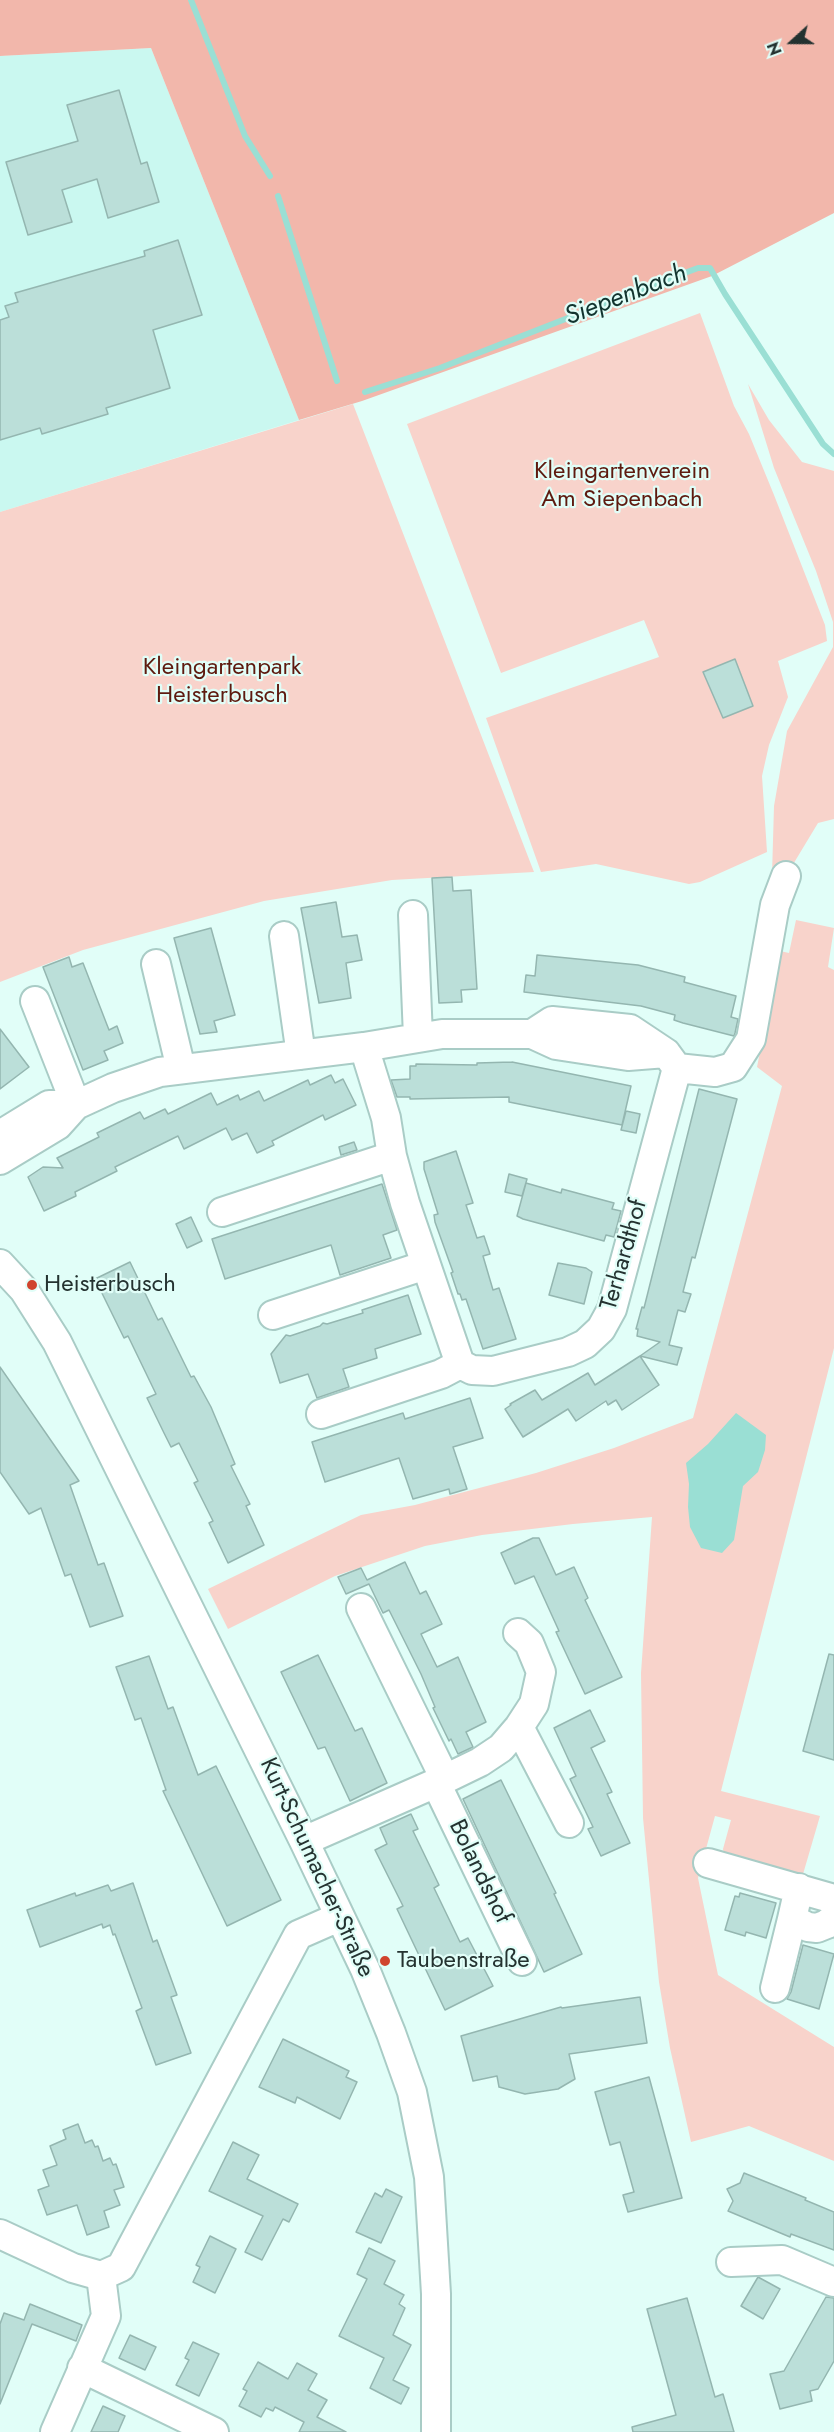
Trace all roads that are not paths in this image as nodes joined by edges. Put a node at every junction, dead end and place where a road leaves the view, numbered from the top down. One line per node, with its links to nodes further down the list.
1 (786, 876): 9 (street)
2 (413, 915): 6 (street)
3 (284, 936): 8 (street)
4 (156, 964): 10 (street)
5 (35, 1001): 11 (street)
6 (418, 1036): 7 (street); 9 (street)
7 (364, 1047): 8 (street); 13 (street)
8 (301, 1055): 10 (street)
9 (671, 1061): 21 (street, Terhardthof)
10 (181, 1070): 11 (street)
11 (76, 1105): 12 (street); 14 (street)
12 (0, 1135)
13 (392, 1156): 15 (street); 17 (street)
14 (0, 1160)
15 (222, 1212)
16 (0, 1264): 20 (street, Kurt-Schumacher-Straße)
17 (426, 1265): 19 (street); 21 (street)
18 (0, 1287): 20 (street, Kurt-Schumacher-Straße)
19 (273, 1315)
20 (57, 1342): 28 (street, Kurt-Schumacher-Straße)
21 (460, 1364): 22 (street)
22 (321, 1414)
23 (361, 1608): 26 (street, Bolandshof)
24 (518, 1633): 25 (street)
25 (519, 1727): 26 (street); 27 (street)
26 (440, 1781): 28 (street); 35 (street, Bolandshof)
27 (569, 1823)
28 (304, 1841): 32 (street, Kurt-Schumacher-Straße)
29 (708, 1863): 30 (street)
30 (799, 1888): 31 (street); 34 (street)
31 (834, 1899)
32 (339, 1917): 39 (street); 44 (street, Kurt-Schumacher-Straße)
33 (834, 1918): 34 (street)
34 (792, 1919): 36 (street)
35 (522, 1960)
36 (775, 1988)
37 (0, 2234): 39 (street)
38 (731, 2262): 40 (street)
39 (100, 2276): 41 (street)
40 (834, 2282)
41 (82, 2368): 42 (street); 43 (street)
42 (55, 2432)
43 (214, 2432)
44 (436, 2432)

